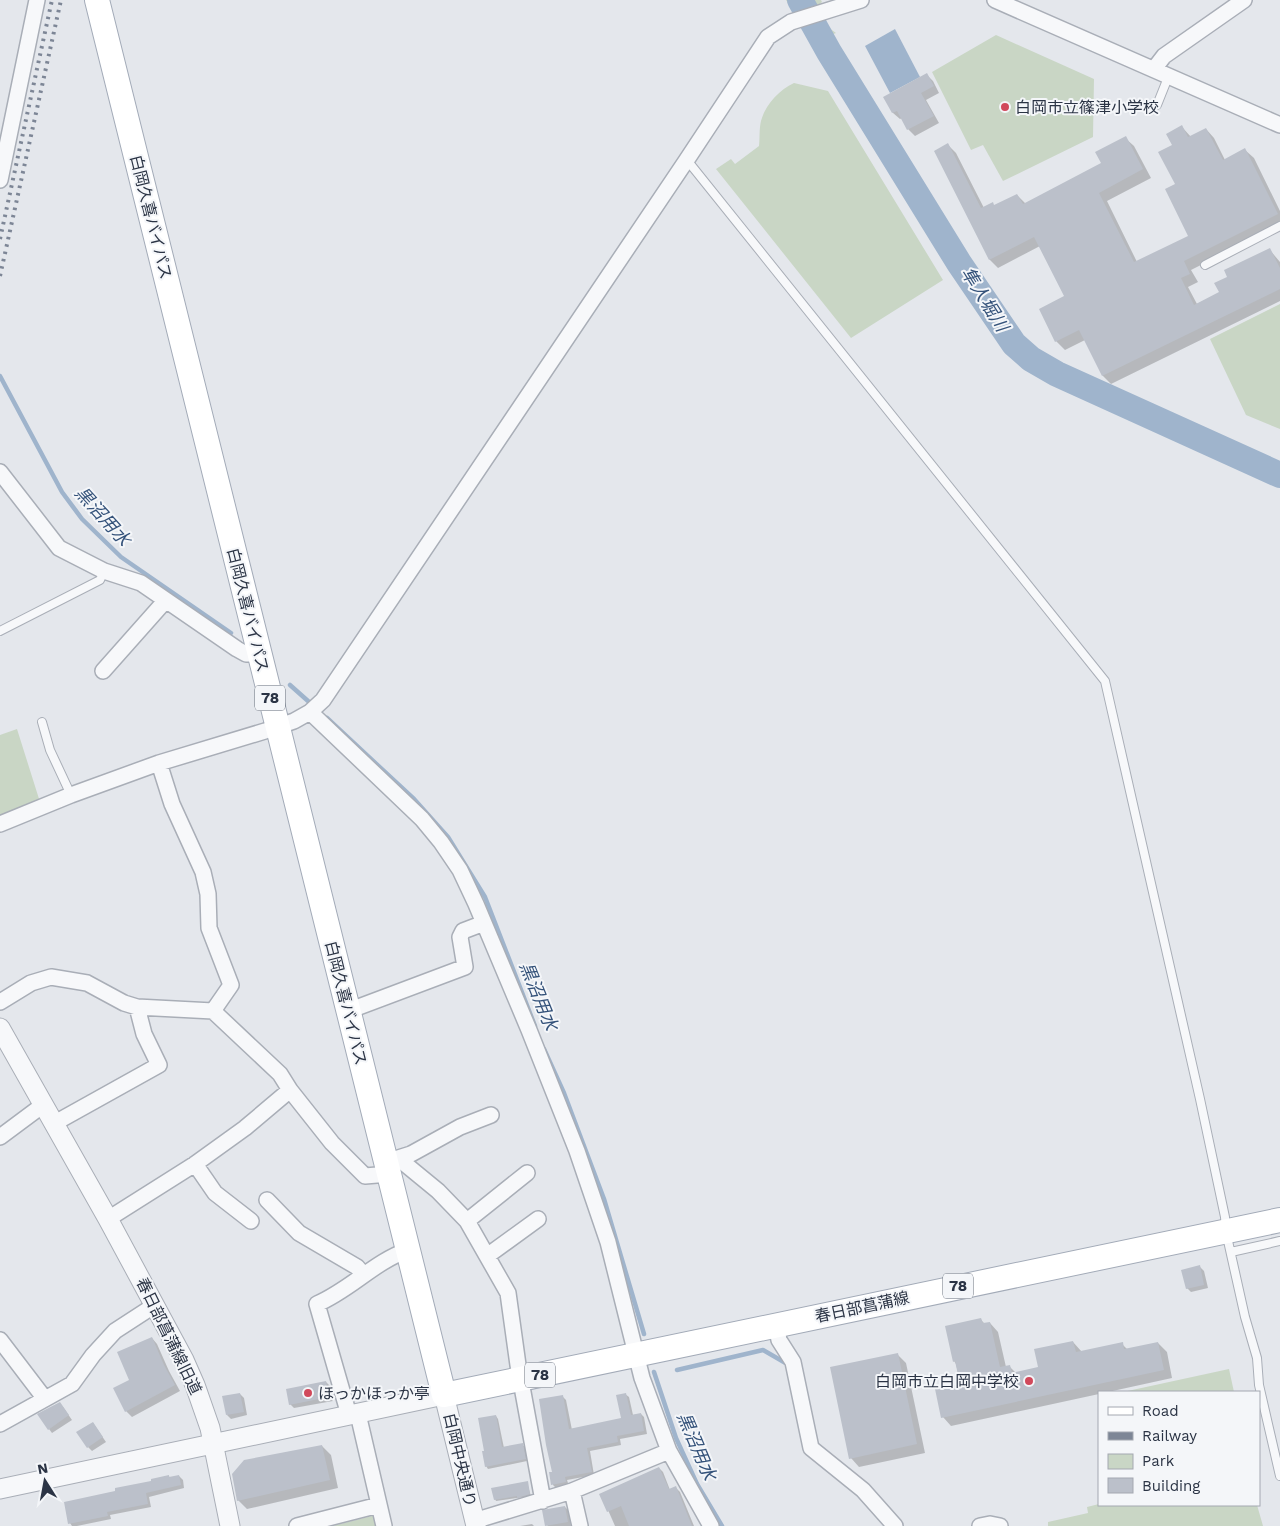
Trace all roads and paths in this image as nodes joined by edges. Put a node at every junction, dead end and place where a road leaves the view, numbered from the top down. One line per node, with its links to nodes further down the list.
1 (36, 0): 11 (street)
2 (97, 0): 18 (main road, 白岡久喜バイパス / 78)
3 (861, 0): 10 (street)
4 (995, 0): 6 (street)
5 (1244, 0): 6 (street)
6 (1154, 69): 7 (street)
7 (1169, 75): 8 (lane); 9 (street)
8 (1157, 105)
9 (1280, 125)
10 (686, 161): 20 (street); 47 (lane)
11 (0, 180)
12 (1280, 226): 13 (lane)
13 (1205, 265)
14 (0, 472): 15 (street)
15 (104, 571): 16 (street); 17 (lane)
16 (166, 600): 18 (street); 19 (street)
17 (0, 631)
18 (258, 654): 22 (main road, 白岡久喜バイパス / 78)
19 (103, 671)
20 (310, 712): 22 (street); 26 (street)
21 (42, 722): 24 (lane)
22 (277, 727): 23 (street); 30 (main road, 白岡久喜バイパス / 78)
23 (159, 763): 24 (street); 29 (street)
24 (71, 795): 25 (street)
25 (0, 824)
26 (484, 923): 30 (street); 54 (street)
27 (0, 1002): 28 (street)
28 (137, 1008): 29 (street); 35 (street)
29 (213, 1011): 32 (street)
30 (348, 1011): 38 (main road, 白岡久喜バイパス / 78)
31 (0, 1028): 33 (street, 春日部菖蒲線旧道)
32 (290, 1090): 37 (street); 38 (street)
33 (42, 1105): 35 (street, 春日部菖蒲線旧道); 36 (street)
34 (491, 1115): 38 (street)
35 (53, 1124): 41 (street, 春日部菖蒲線旧道)
36 (0, 1137)
37 (195, 1164): 41 (street); 44 (street)
38 (391, 1165): 45 (street); 48 (main road, 白岡久喜バイパス / 78)
39 (527, 1173): 45 (street)
40 (267, 1200): 50 (street)
41 (108, 1218): 51 (street, 春日部菖蒲線旧道)
42 (538, 1219): 49 (street)
43 (1280, 1220): 47 (main road, 春日部菖蒲線 / 78)
44 (251, 1221)
45 (467, 1221): 49 (street)
46 (1280, 1241): 47 (lane)
47 (1229, 1242): 52 (main road, 春日部菖蒲線 / 78); 62 (lane)
48 (408, 1250): 50 (street); 56 (main road, 白岡久喜バイパス / 78)
49 (487, 1256): 55 (street)
50 (363, 1274): 58 (street)
51 (155, 1305): 57 (street); 60 (street, 春日部菖蒲線旧道)
52 (776, 1326): 54 (main road, 春日部菖蒲線 / 78); 74 (street)
53 (0, 1340): 57 (street)
54 (636, 1355): 55 (main road, 春日部菖蒲線 / 78); 61 (street)
55 (521, 1379): 56 (main road, 春日部菖蒲線 / 78); 65 (street)
56 (444, 1395): 58 (street); 68 (street, 白岡中央通り)
57 (45, 1399): 59 (street)
58 (353, 1414): 60 (street); 66 (street)
59 (0, 1424)
60 (215, 1444): 63 (street); 69 (street, 春日部菖蒲線旧道)
61 (669, 1451): 64 (street); 73 (street)
62 (1280, 1476)
63 (0, 1489)
64 (572, 1491): 65 (street); 72 (street)
65 (543, 1501): 68 (street)
66 (379, 1505): 67 (street); 71 (street)
67 (313, 1524): 70 (street)
68 (475, 1524)
69 (230, 1526)
70 (297, 1526)
71 (384, 1526)
72 (580, 1526)
73 (711, 1526)
74 (895, 1526)
75 (980, 1526): 76 (street)
76 (1000, 1526)

